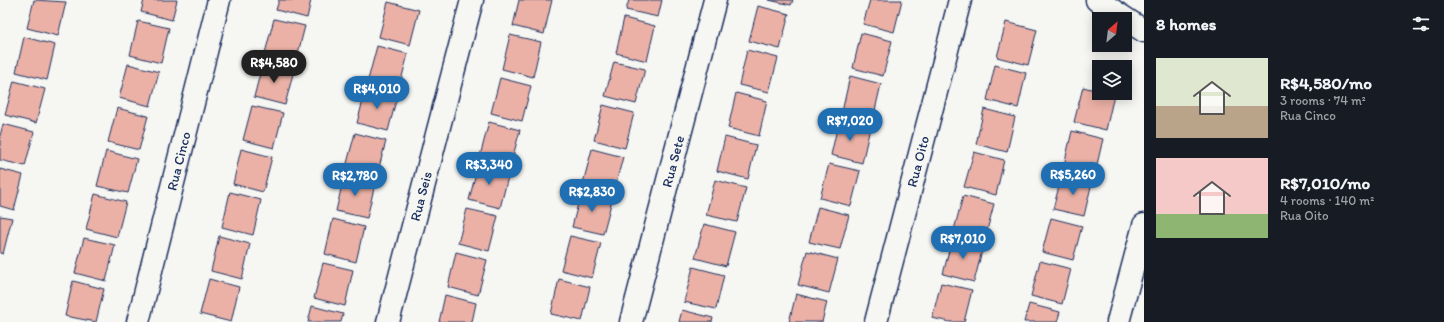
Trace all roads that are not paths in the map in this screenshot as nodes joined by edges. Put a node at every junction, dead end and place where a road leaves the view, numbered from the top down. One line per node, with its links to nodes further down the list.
1 (219, 0): 8 (street, Rua Cinco)
2 (472, 0): 9 (street, Rua Seis)
3 (715, 0): 10 (street, Rua Sete)
4 (960, 0): 11 (street, Rua Oito)
5 (1097, 0): 6 (street)
6 (1144, 31)
7 (1144, 225): 12 (street)
8 (138, 322)
9 (388, 322)
10 (632, 322)
11 (876, 322)
12 (1118, 322)

